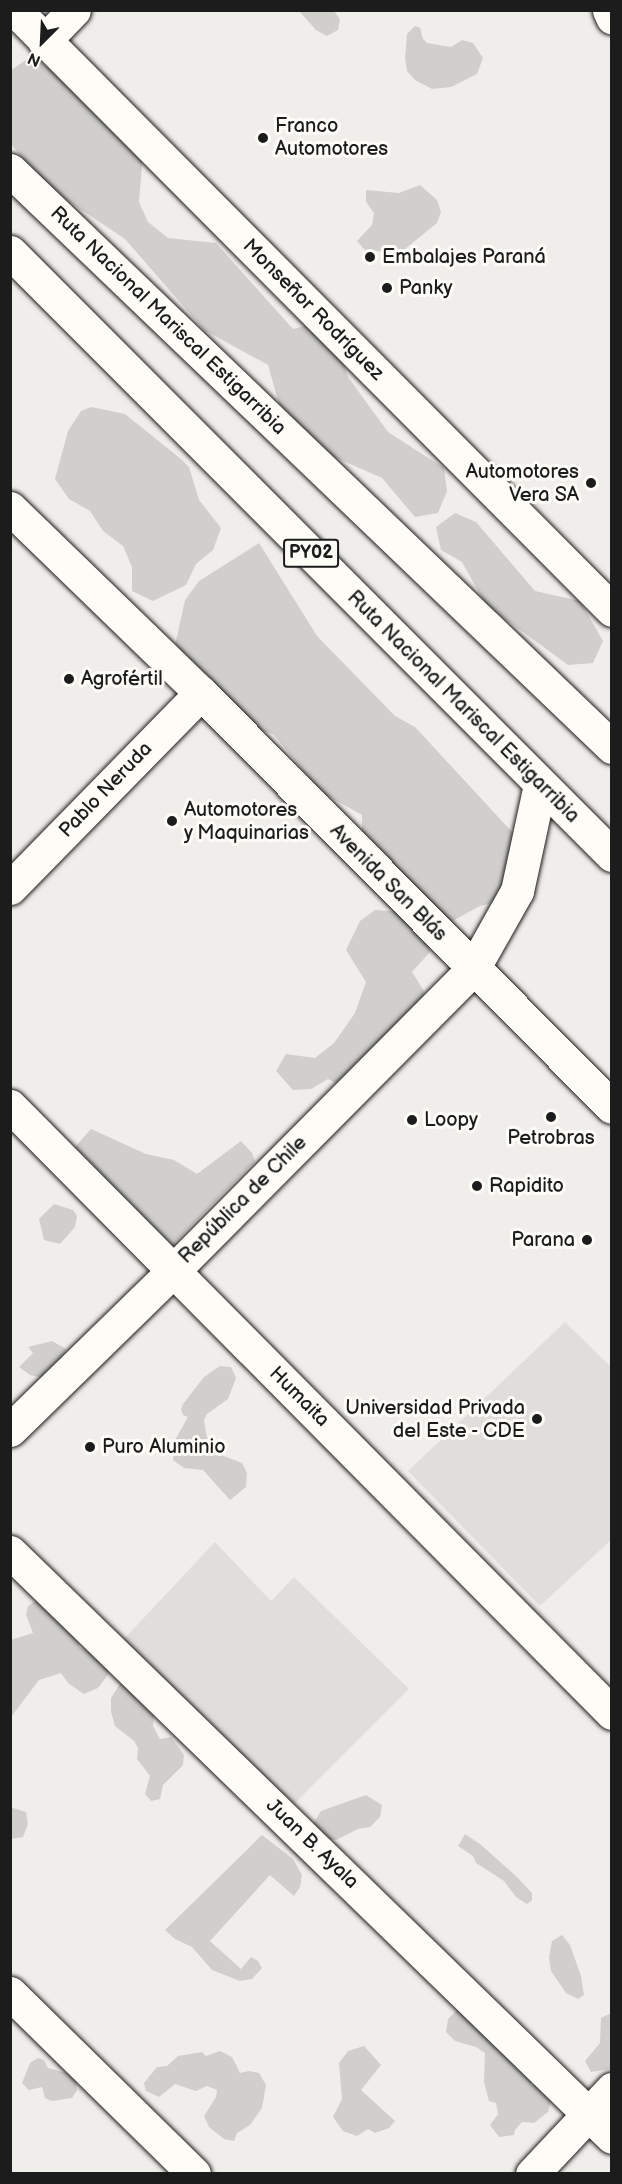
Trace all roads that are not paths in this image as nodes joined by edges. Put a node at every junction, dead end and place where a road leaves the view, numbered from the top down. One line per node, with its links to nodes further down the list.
1 (15, 10): 5 (main road, Monseñor Rodríguez)
2 (74, 10): 5 (main road)
3 (609, 10): 4 (main road)
4 (612, 17)
5 (44, 41): 9 (main road, Monseñor Rodríguez)
6 (10, 170): 11 (main road, Ruta Nacional Mariscal Estigarribia)
7 (10, 252): 12 (main road, Ruta Nacional Mariscal Estigarribia / PY02)
8 (10, 508): 10 (main road, Avenida San Blás)
9 (612, 610)
10 (201, 693): 14 (main road, Pablo Neruda); 15 (main road, Avenida San Blás)
11 (612, 747)
12 (540, 785): 13 (main road, Ruta Nacional Mariscal Estigarribia / PY02); 15 (main road, República de Chile)
13 (612, 855)
14 (10, 888)
15 (473, 969): 17 (main road, Avenida San Blás); 18 (main road, República de Chile)
16 (10, 1106): 18 (main road, Humaita)
17 (612, 1107)
18 (174, 1270): 19 (main road, República de Chile); 21 (main road, Humaita)
19 (10, 1430)
20 (10, 1552): 24 (main road, Juan B. Ayala)
21 (612, 1713)
22 (10, 1993): 26 (main road)
23 (612, 2089): 24 (main road)
24 (588, 2113): 25 (main road, Juan B. Ayala); 27 (main road)
25 (612, 2137)
26 (194, 2174)
27 (532, 2174)

